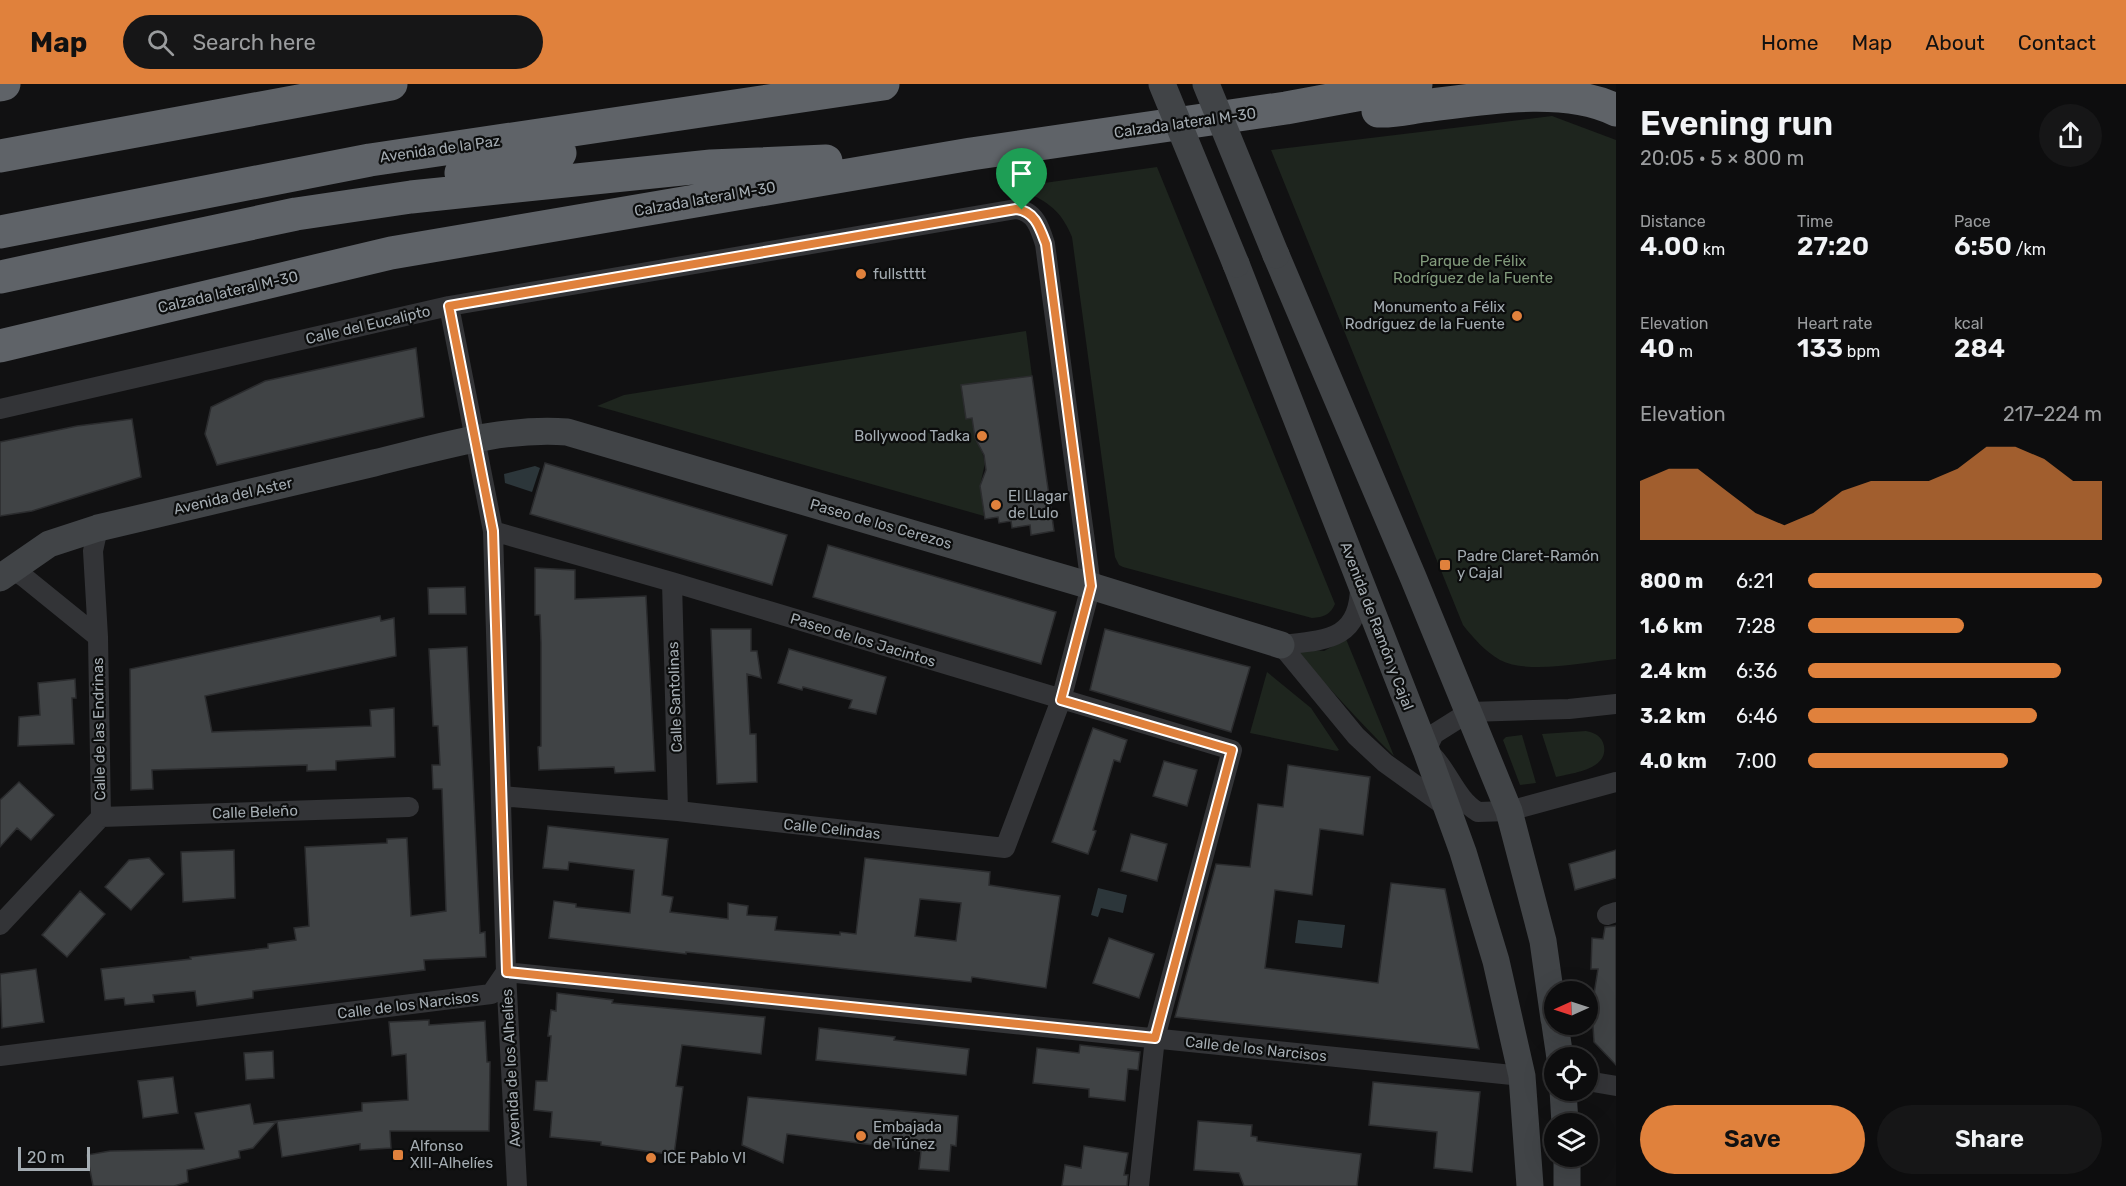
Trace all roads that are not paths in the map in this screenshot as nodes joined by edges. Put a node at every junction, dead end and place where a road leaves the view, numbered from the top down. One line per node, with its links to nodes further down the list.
1 (391, 84): 10 (highway)
2 (883, 84): 6 (highway, Avenida de la Paz)
3 (1162, 84): 22 (main road, Avenida de Ramón y Cajal, bridge)
4 (1206, 84): 28 (main road, bridge)
5 (1416, 84): 7 (highway, Calzada lateral M-30)
6 (729, 107): 11 (highway); 12 (highway, Avenida de la Paz)
7 (1286, 108): 8 (highway); 9 (highway, Calzada lateral M-30)
8 (1616, 110)
9 (971, 154): 11 (highway); 15 (highway, Calzada lateral M-30)
10 (0, 156)
11 (296, 214): 13 (highway)
12 (0, 232)
13 (0, 277)
14 (449, 306): 16 (street, Calle del Eucalipto); 17 (street, Avenida de los Alhelíes); 23 (street, Calle del Eucalipto)
15 (0, 346)
16 (0, 409)
17 (477, 440): 18 (main road, Avenida del Aster); 19 (street, Avenida de los Alhelíes); 23 (main road, Paseo de los Cerezos)
18 (98, 528): 20 (main road, Avenida del Aster); 24 (street, Calle de las Endrinas)
19 (493, 531): 21 (street, Paseo de los Jacintos); 31 (street, Avenida de los Alhelíes)
20 (5, 574): 24 (street, Calle de las Endrinas)
21 (672, 582): 26 (street, Paseo de los Jacintos); 34 (street, Calle Santolinas)
22 (1360, 583): 25 (street, Paseo de los Cerezos); 29 (main road, Avenida de Ramón y Cajal)
23 (1091, 586): 25 (main road, Paseo de los Cerezos); 26 (street, Calle del Eucalipto)
24 (98, 637): 36 (street, Calle de las Endrinas)
25 (1281, 645): 33 (street)
26 (1061, 700): 34 (street, Calle Celindas); 40 (street, Paseo de los Jacintos)
27 (1616, 704): 28 (street)
28 (1469, 712): 29 (street); 35 (main road)
29 (1426, 750): 33 (main road, Avenida de Ramón y Cajal); 35 (street)
30 (1616, 782): 35 (street)
31 (501, 796): 34 (street, Calle Celindas); 38 (street, Avenida de los Alhelíes)
32 (409, 807): 36 (street, Calle Beleño)
33 (1446, 807): 42 (main road, Avenida de Ramón y Cajal)
34 (678, 811)
35 (1509, 811): 39 (main road)
36 (101, 817): 37 (street, Calle de las Endrinas)
37 (0, 925)
38 (507, 972): 40 (street, Calle de los Narcisos); 41 (street, Calle de los Narcisos); 46 (street, Avenida de los Alhelíes)
39 (1549, 981)
40 (1155, 1038): 42 (street, Calle de los Narcisos); 47 (street)
41 (0, 1056)
42 (1522, 1076): 48 (main road, Avenida de Ramón y Cajal)
43 (1598, 1083): 44 (street)
44 (1616, 1086)
45 (1567, 1167): 49 (main road)
46 (517, 1186)
47 (1139, 1186)
48 (1530, 1186)
49 (1567, 1186)

